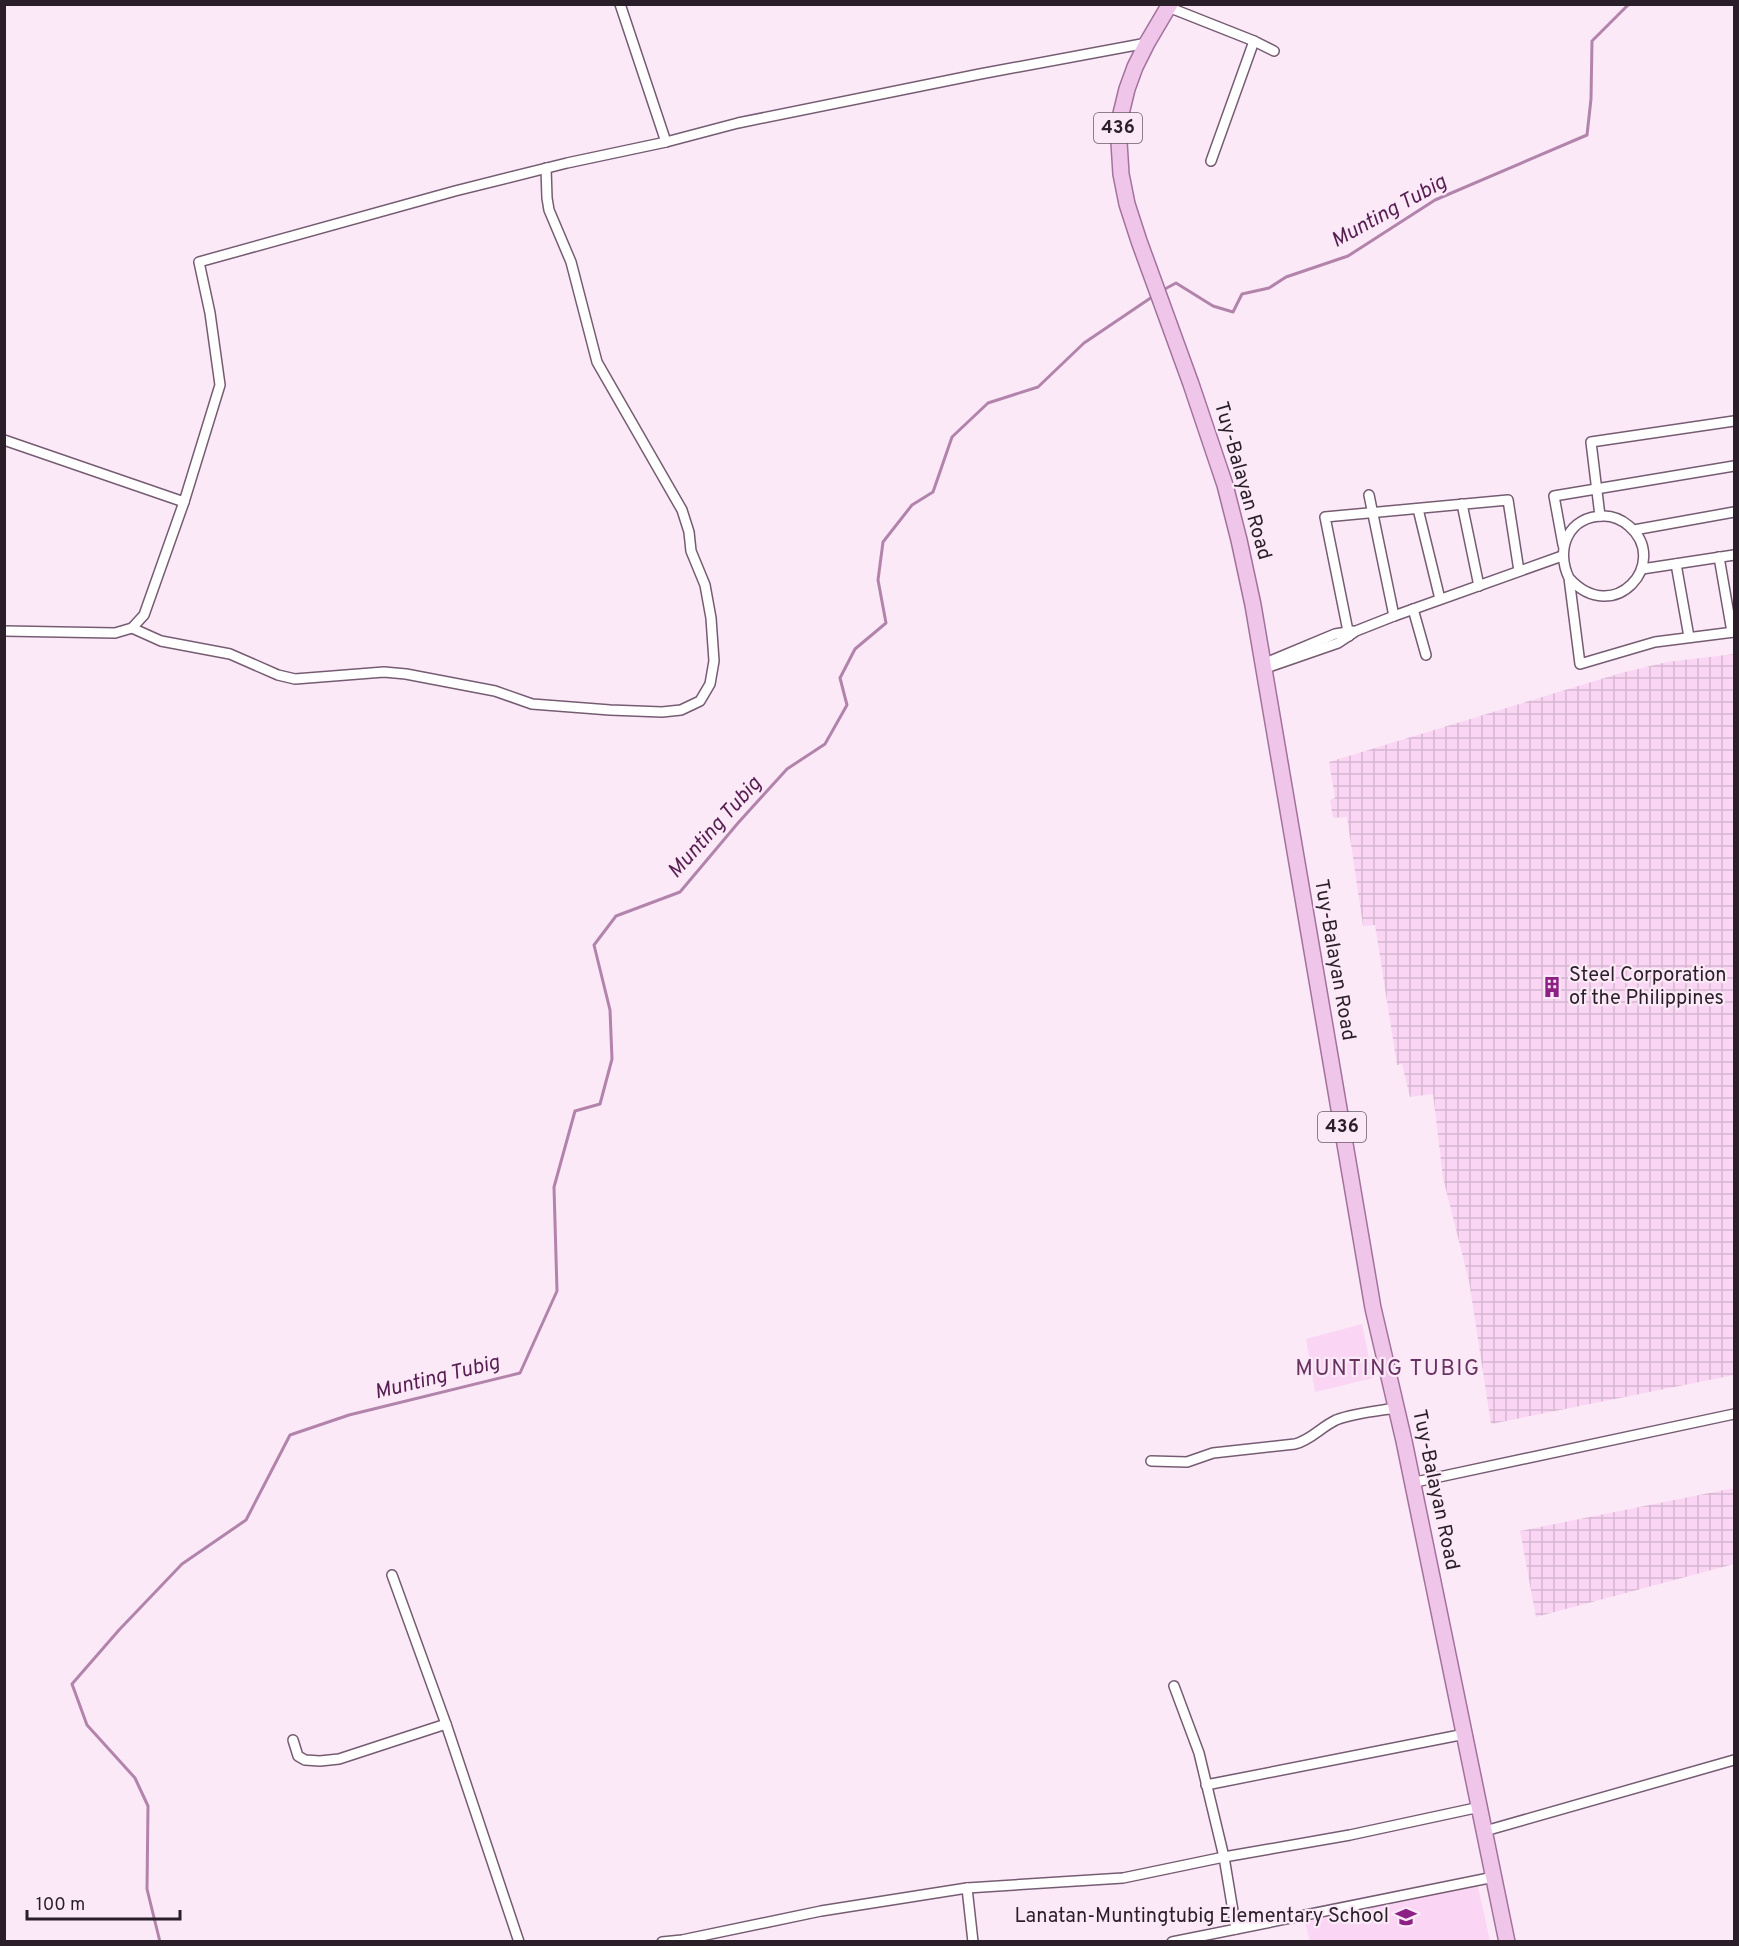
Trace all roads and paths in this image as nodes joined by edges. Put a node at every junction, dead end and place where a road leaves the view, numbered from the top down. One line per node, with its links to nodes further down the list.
1 (620, 4): 6 (street)
2 (1169, 6): 3 (street); 4 (main road, Tuy-Balayan Road / 436)
3 (1254, 41): 5 (street); 7 (street)
4 (1147, 43): 6 (street); 38 (main road, Tuy-Balayan Road / 436)
5 (1274, 51)
6 (666, 142): 8 (street)
7 (1211, 161)
8 (546, 168): 14 (street); 32 (street)
9 (1734, 421): 12 (street)
10 (4, 440): 14 (street)
11 (1734, 466): 12 (street)
12 (1597, 489): 19 (street); 21 (street)
13 (1369, 495): 17 (street)
14 (184, 502): 32 (street)
15 (1462, 504): 16 (street); 26 (street); 28 (street)
16 (1418, 509): 17 (street); 29 (street)
17 (1372, 512): 31 (street); 35 (street)
18 (1734, 512): 20 (street)
19 (1600, 516): 20 (street); 21 (street)
20 (1634, 530): 25 (street)
21 (1563, 551): 26 (street); 27 (street)
22 (1734, 555): 23 (street)
23 (1719, 557): 24 (street); 34 (street)
24 (1676, 564): 25 (street); 36 (street)
25 (1642, 569): 27 (street)
26 (1519, 571): 28 (street)
27 (1569, 578): 36 (street)
28 (1479, 586): 29 (street)
29 (1440, 599): 30 (street)
30 (1413, 609): 31 (street); 37 (street)
31 (1394, 616): 35 (street)
32 (132, 628): 33 (street)
33 (4, 631)
34 (1733, 632): 36 (street)
35 (1351, 633): 38 (street)
36 (1689, 637)
37 (1426, 655)
38 (1263, 667): 39 (main road, Tuy-Balayan Road / 436)
39 (1396, 1408): 41 (street); 42 (main road, Tuy-Balayan Road / 436)
40 (1734, 1414): 42 (street)
41 (1151, 1461)
42 (1411, 1483): 46 (main road, Tuy-Balayan Road / 436)
43 (392, 1575): 45 (street)
44 (1174, 1686): 49 (street)
45 (446, 1724): 47 (street); 57 (street)
46 (1465, 1734): 49 (street); 50 (main road, Tuy-Balayan Road / 436)
47 (293, 1740)
48 (1734, 1760): 51 (street)
49 (1206, 1785): 52 (street)
50 (1480, 1807): 51 (main road, Tuy-Balayan Road / 436); 52 (street)
51 (1485, 1831): 53 (main road, Tuy-Balayan Road / 436)
52 (1224, 1857): 54 (street); 55 (street)
53 (1494, 1877): 55 (street); 61 (main road, Tuy-Balayan Road / 436)
54 (967, 1888): 58 (street); 59 (street)
55 (1236, 1929): 56 (street)
56 (1184, 1940): 60 (street)
57 (519, 1941)
58 (662, 1941)
59 (973, 1941)
60 (1172, 1941)
61 (1507, 1941)

